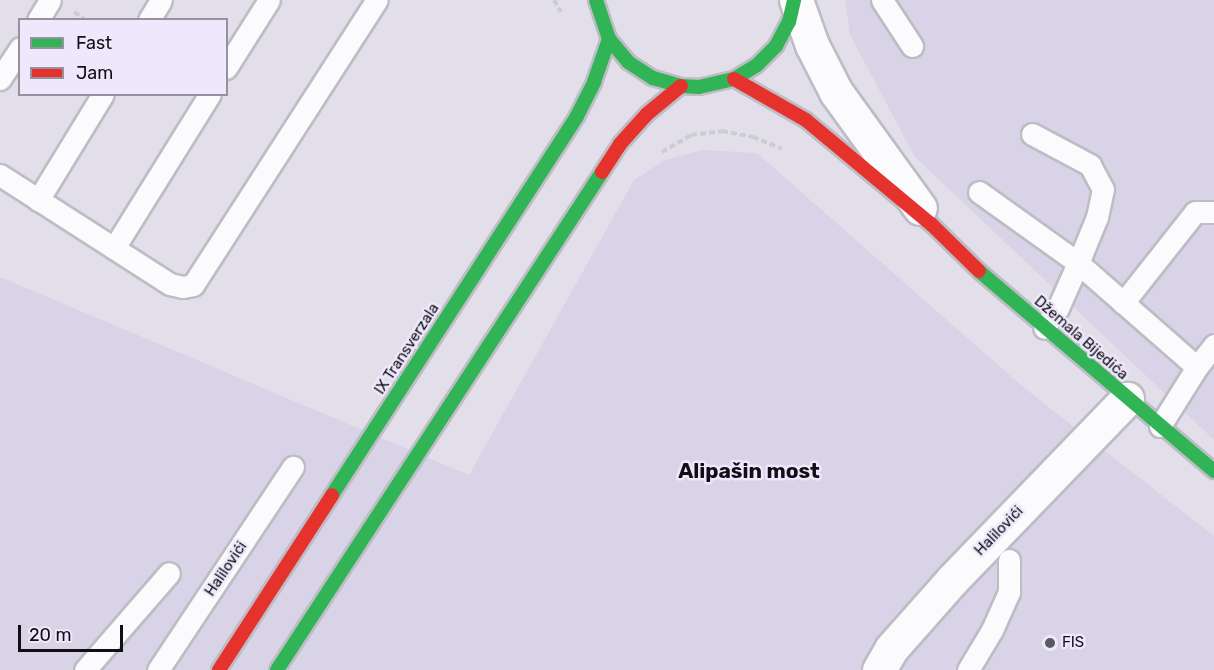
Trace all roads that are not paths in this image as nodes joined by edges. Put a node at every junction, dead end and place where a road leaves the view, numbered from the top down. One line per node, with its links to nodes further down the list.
1 (50, 0): 8 (lane)
2 (161, 0): 9 (lane)
3 (270, 0): 13 (lane)
4 (377, 0): 25 (lane)
5 (596, 0): 10 (main road)
6 (795, 0): 15 (main road); 24 (street)
7 (882, 0): 11 (lane)
8 (39, 18)
9 (150, 18)
10 (609, 39): 16 (main road); 39 (main road, IX Transverzala)
11 (912, 46)
12 (18, 51): 14 (lane)
13 (228, 65)
14 (0, 79)
15 (734, 79): 16 (main road); 24 (main road, Džemala Bijedića)
16 (681, 86): 40 (main road)
17 (102, 96): 22 (lane)
18 (209, 96): 25 (lane)
19 (1032, 134): 26 (lane)
20 (0, 175): 22 (lane)
21 (979, 192): 26 (lane)
22 (39, 200): 25 (lane)
23 (1214, 212): 27 (lane)
24 (931, 224): 28 (main road, Džemala Bijedića)
25 (114, 248)
26 (1078, 263): 27 (lane); 28 (lane)
27 (1123, 303): 30 (lane)
28 (1044, 328): 31 (main road, Džemala Bijedića)
29 (1214, 345): 30 (lane)
30 (1197, 367): 32 (lane)
31 (1127, 399): 32 (main road, Džemala Bijedića); 41 (street, Halilovići)
32 (1160, 426): 34 (main road, Džemala Bijedića)
33 (293, 467): 38 (lane, Halilovići)
34 (1214, 471)
35 (1010, 560): 42 (lane)
36 (169, 573): 37 (lane)
37 (85, 670)
38 (158, 670)
39 (219, 670)
40 (277, 670)
41 (879, 670)
42 (968, 670)

